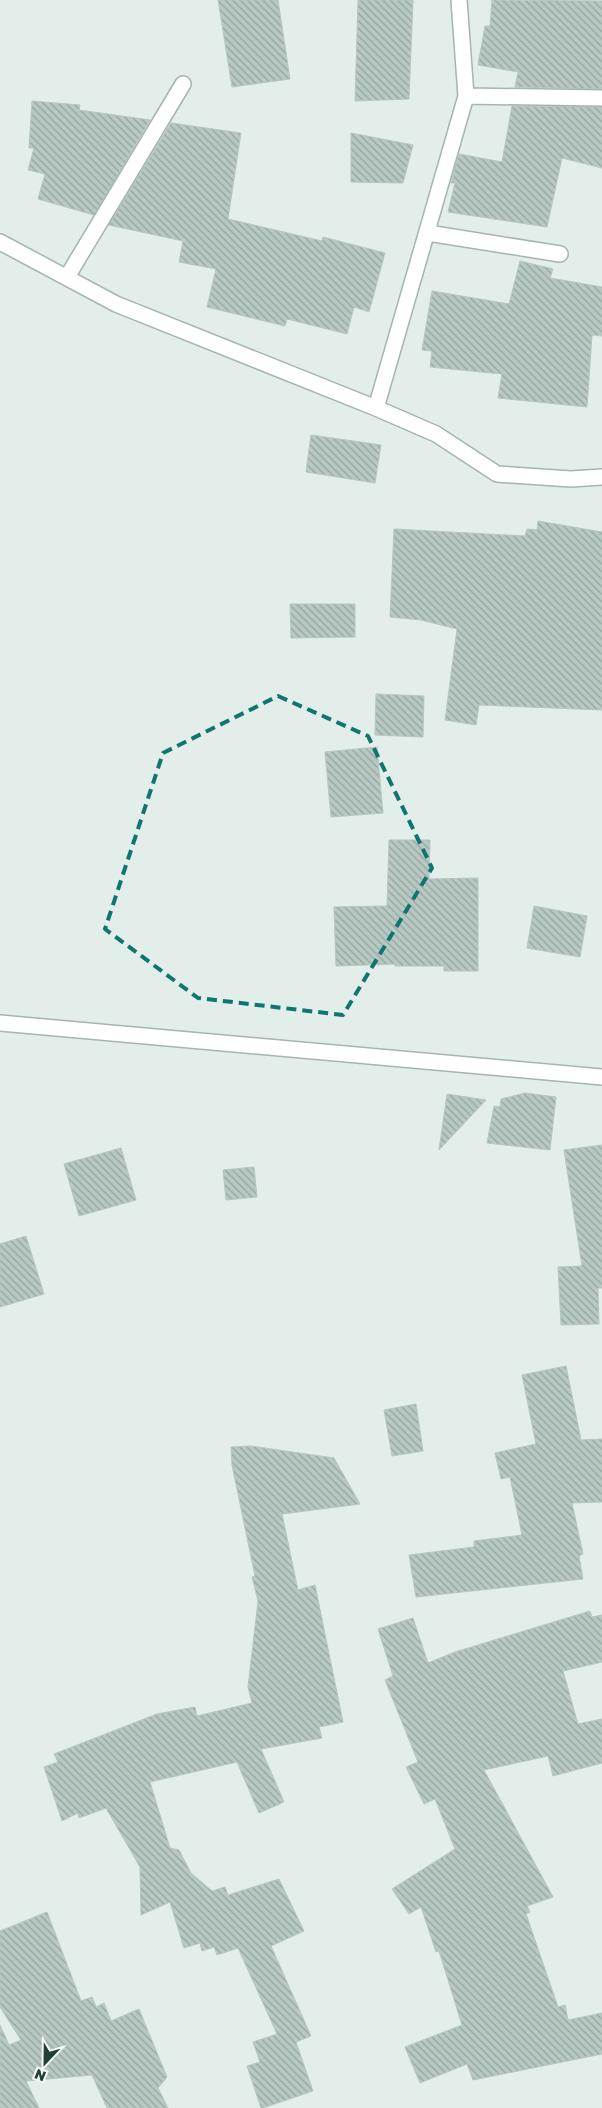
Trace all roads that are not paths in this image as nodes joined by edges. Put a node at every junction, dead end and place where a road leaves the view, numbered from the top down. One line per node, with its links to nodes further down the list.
1 (459, 0): 3 (street)
2 (183, 84): 8 (street)
3 (466, 96): 4 (street); 5 (street)
4 (602, 98)
5 (428, 233): 7 (street); 9 (street)
6 (0, 242): 8 (street)
7 (560, 254)
8 (67, 277): 9 (street)
9 (376, 408): 10 (street)
10 (602, 477)
11 (0, 1023): 12 (street)
12 (602, 1077)

